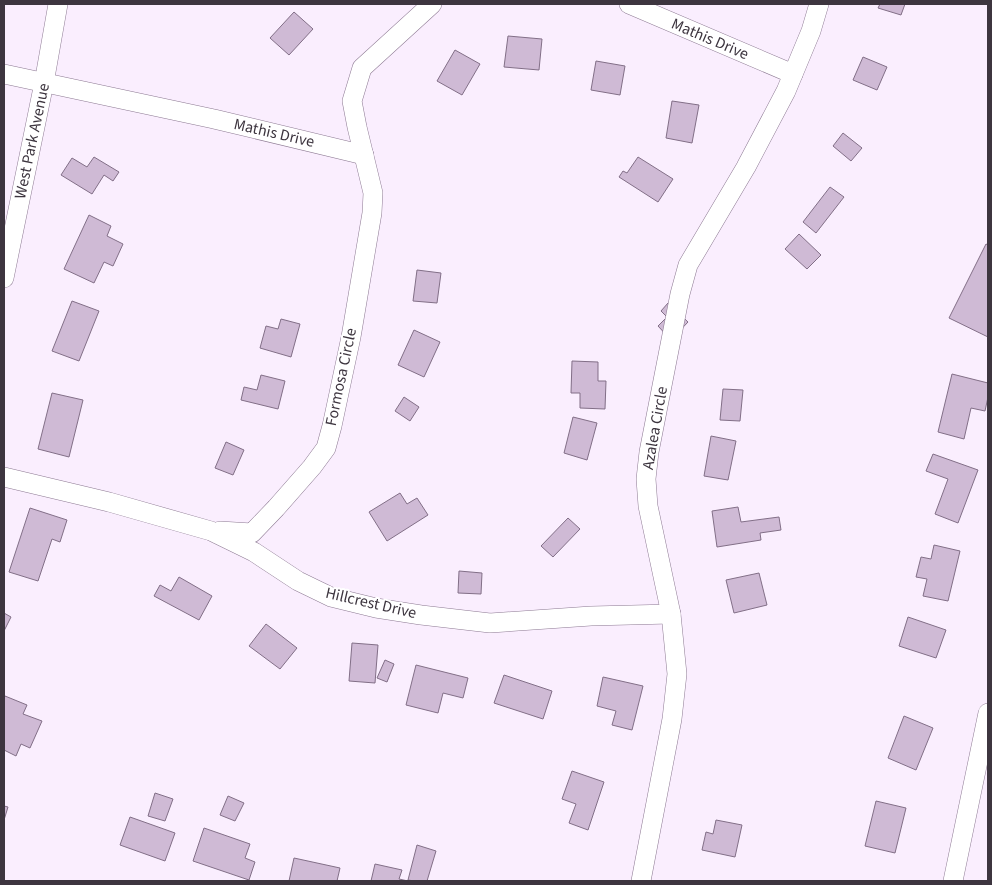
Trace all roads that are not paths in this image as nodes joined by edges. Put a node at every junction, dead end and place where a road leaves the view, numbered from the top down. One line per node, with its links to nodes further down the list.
1 (58, 4): 7 (street, West Park Avenue)
2 (432, 4): 8 (street)
3 (628, 4): 6 (street, Mathis Drive)
4 (819, 4): 6 (street, Azalea Circle)
5 (4, 74): 7 (street, Mathis Drive)
6 (793, 74): 12 (street, Azalea Circle)
7 (44, 83): 8 (street, Mathis Drive); 9 (street, West Park Avenue)
8 (364, 155): 11 (street, Formosa Circle)
9 (4, 278)
10 (4, 477): 11 (street, Hillcrest Drive)
11 (211, 531): 12 (street, Hillcrest Drive)
12 (671, 614): 15 (street, Azalea Circle)
13 (988, 714): 14 (street)
14 (981, 783): 16 (street)
15 (641, 881)
16 (953, 881)

